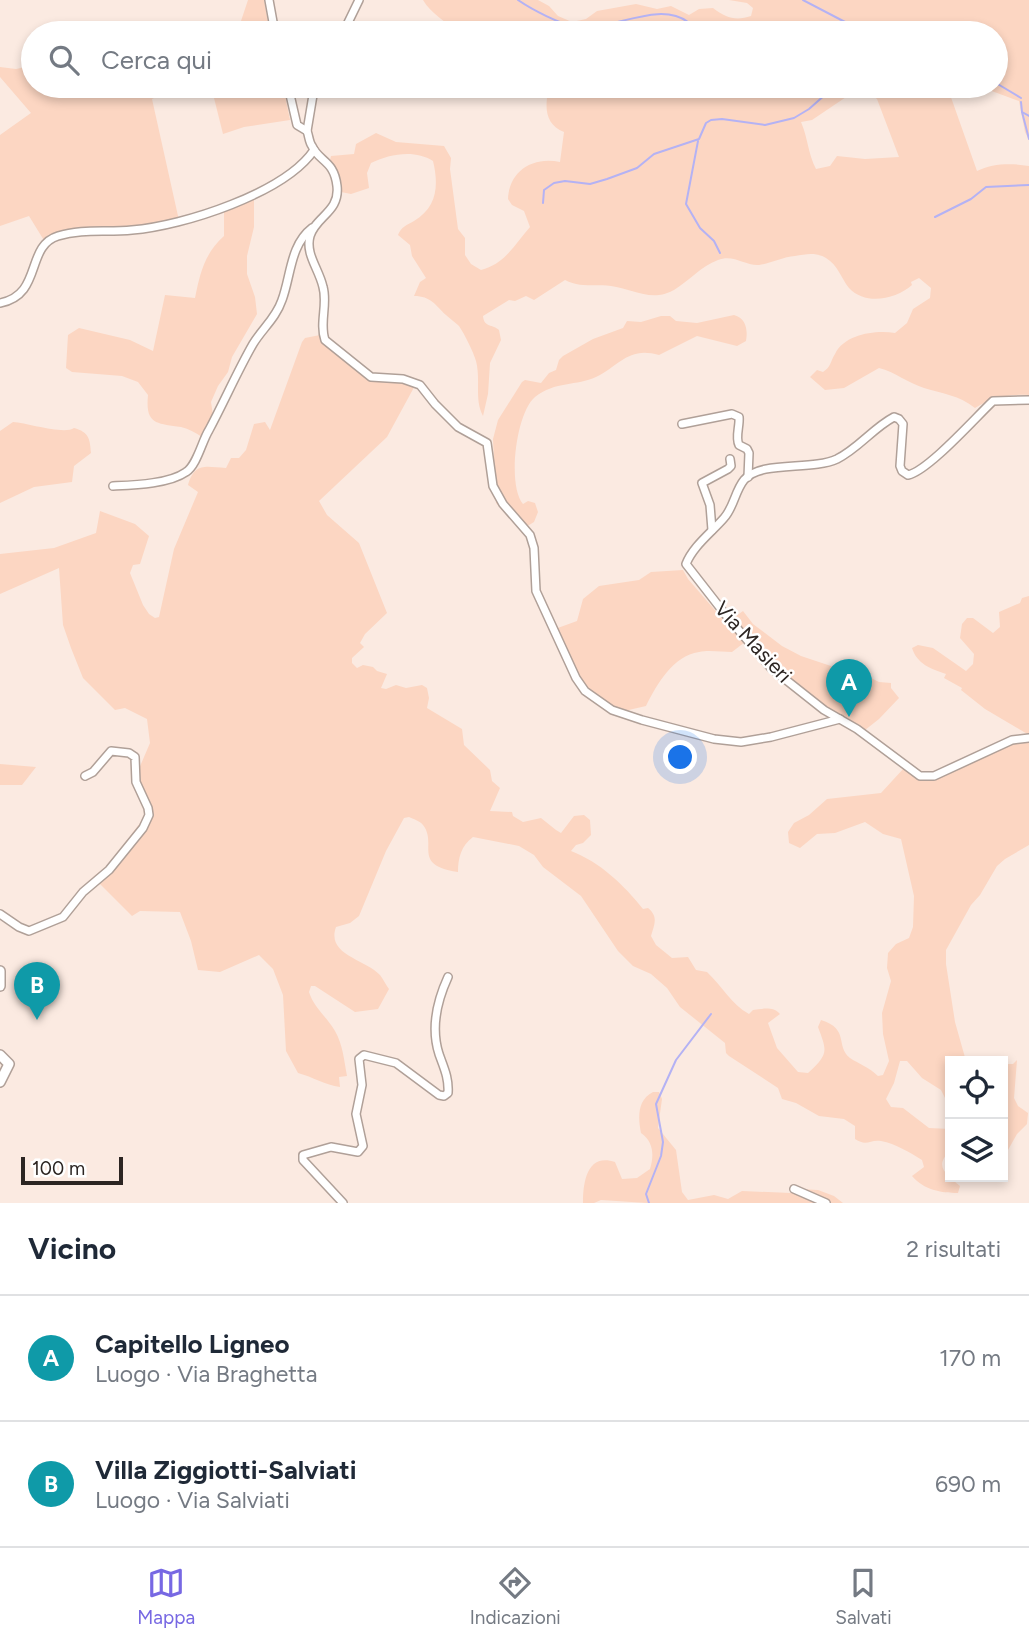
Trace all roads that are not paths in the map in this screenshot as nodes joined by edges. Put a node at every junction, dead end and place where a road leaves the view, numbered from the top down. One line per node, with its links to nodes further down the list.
1 (270, 0): 3 (street)
2 (359, 0): 4 (street)
3 (273, 21)
4 (349, 21)
5 (291, 98): 7 (street)
6 (313, 98): 7 (street)
7 (307, 131): 8 (street)
8 (314, 150): 9 (street); 10 (street)
9 (313, 228): 15 (street); 17 (street)
10 (0, 303)
11 (1029, 400): 14 (street)
12 (682, 424): 14 (street)
13 (730, 459): 16 (street)
14 (748, 477): 16 (street, Via Masieri)
15 (113, 486)
16 (712, 530): 17 (street, Via Masieri)
17 (840, 719): 18 (street, Via Masieri)
18 (1029, 738)
19 (85, 776): 20 (street)
20 (0, 914)
21 (0, 971): 23 (street)
22 (448, 977): 27 (street)
23 (0, 986)
24 (0, 1055): 25 (street)
25 (0, 1082)
26 (794, 1189): 28 (street)
27 (343, 1203)
28 (825, 1203)

